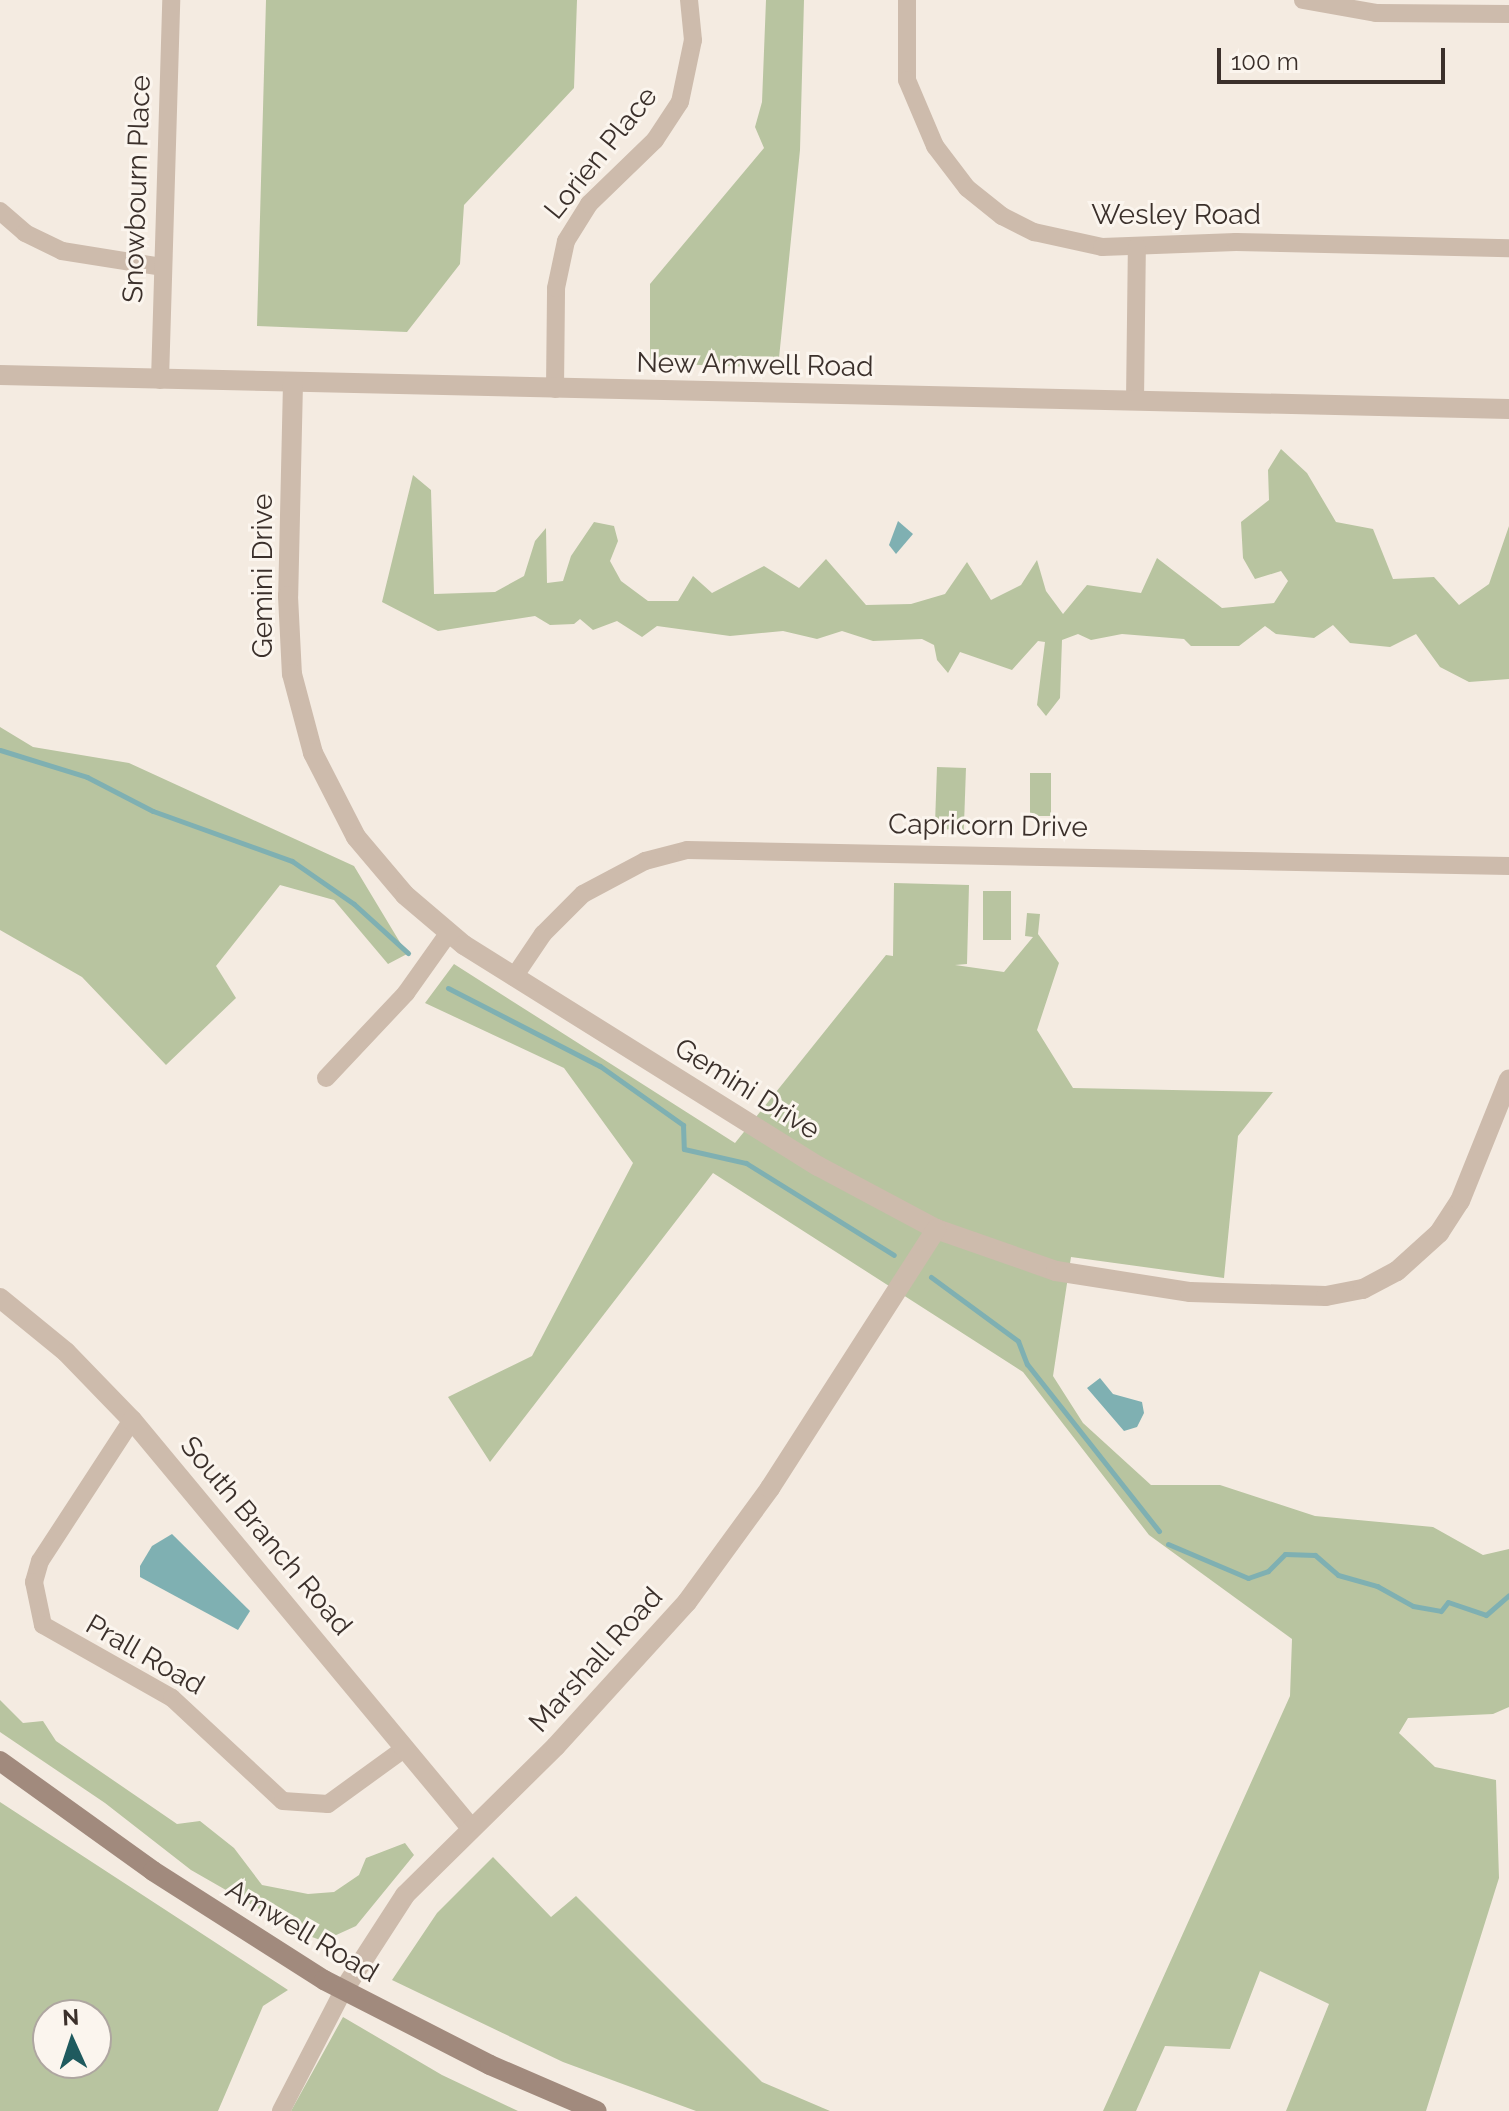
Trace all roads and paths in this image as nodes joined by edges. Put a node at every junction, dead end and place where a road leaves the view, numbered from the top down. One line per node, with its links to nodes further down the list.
1 (171, 0): 9 (street, Snowbourn Place)
2 (689, 0): 13 (street, Lorien Place)
3 (907, 0): 7 (street, Wesley Road)
4 (1303, 0): 5 (street)
5 (1509, 14)
6 (0, 211): 9 (street)
7 (1137, 247): 8 (street, Wesley Road); 14 (street)
8 (1509, 248)
9 (162, 267): 11 (street, Snowbourn Place)
10 (0, 375): 11 (street, New Amwell Road)
11 (160, 380): 12 (street, New Amwell Road)
12 (293, 383): 13 (street, New Amwell Road); 17 (street, Gemini Drive)
13 (555, 389): 14 (street, New Amwell Road)
14 (1135, 401): 15 (street, New Amwell Road)
15 (1509, 409)
16 (1509, 866): 18 (street, Capricorn Drive)
17 (448, 934): 18 (street, Gemini Drive); 19 (street)
18 (514, 977): 21 (street, Gemini Drive)
19 (326, 1078)
20 (1509, 1079): 21 (street, Gemini Drive)
21 (936, 1229): 26 (street, Marshall Road)
22 (0, 1298): 23 (street, South Branch Road)
23 (132, 1420): 24 (street, South Branch Road); 24 (street, Prall Road)
24 (405, 1748): 26 (street, South Branch Road)
25 (0, 1761): 27 (main road, Amwell Road)
26 (471, 1828): 27 (street, Marshall Road)
27 (343, 1991): 28 (street, Marshall Road); 29 (main road, Amwell Road)
28 (281, 2111)
29 (597, 2111)

